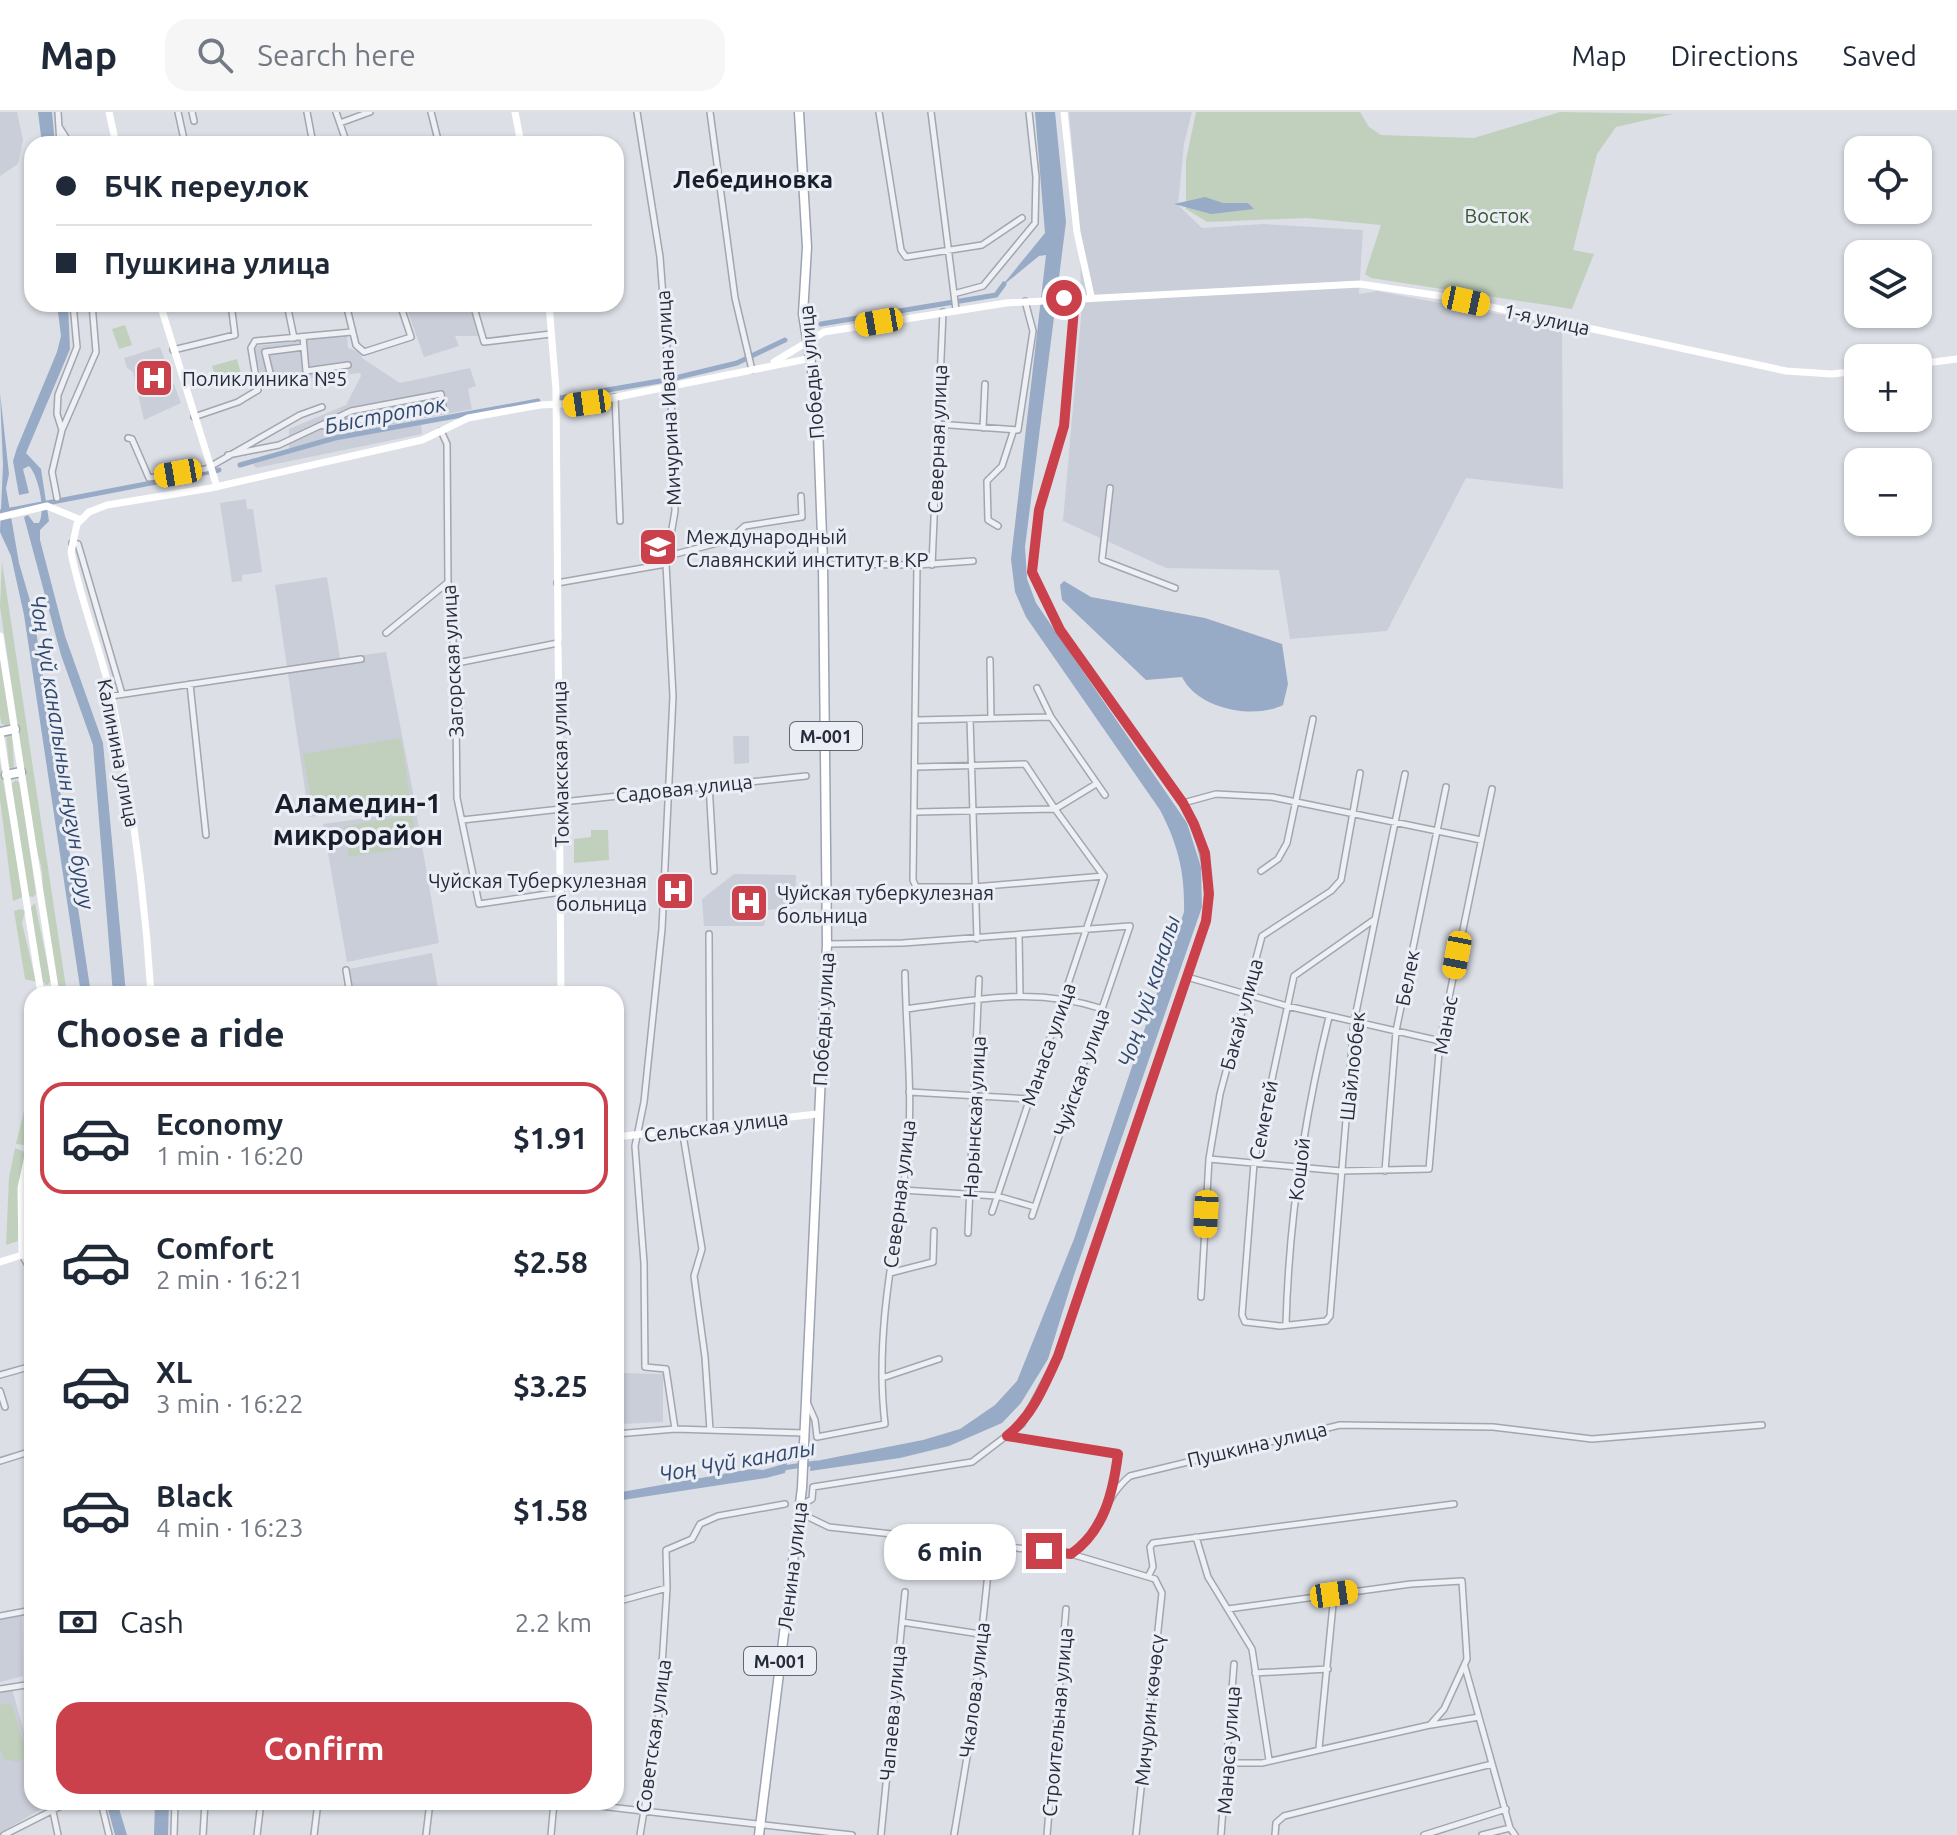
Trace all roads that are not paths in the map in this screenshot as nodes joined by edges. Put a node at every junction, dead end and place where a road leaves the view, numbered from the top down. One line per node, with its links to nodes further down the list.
1 (58, 112): 19 (street)
2 (109, 112): 22 (main road)
3 (178, 112): 23 (street)
4 (192, 112): 17 (street)
5 (307, 112): 24 (street)
6 (336, 112): 18 (street)
7 (370, 112): 18 (street)
8 (431, 112): 26 (street)
9 (515, 112): 27 (main road)
10 (637, 112): 60 (street, Мичурина Ивана улица)
11 (710, 112): 56 (street)
12 (799, 112): 48 (main road, Победы улица / М-001)
13 (879, 112): 29 (street)
14 (931, 112): 29 (street)
15 (1029, 112): 33 (street)
16 (1064, 112): 30 (main road)
17 (194, 121)
18 (340, 123): 25 (street)
19 (59, 127): 20 (street); 21 (street)
20 (60, 136)
21 (65, 136)
22 (114, 136)
23 (183, 136)
24 (312, 136)
25 (344, 136)
26 (437, 136)
27 (520, 136)
28 (1022, 218): 29 (street)
29 (950, 252): 33 (street)
30 (1091, 296): 31 (main road, 1-я улица); 57 (main road, 1-я улица)
31 (1075, 297): 32 (main road, 1-я улица); 123 (street)
32 (1030, 300): 33 (main road); 70 (street)
33 (956, 301): 43 (main road)
34 (74, 312): 68 (street)
35 (93, 312): 68 (street)
36 (162, 312): 50 (main road)
37 (232, 312): 50 (street)
38 (289, 312): 47 (street)
39 (348, 312): 44 (street)
40 (403, 312): 44 (street)
41 (475, 312): 45 (street)
42 (550, 312): 45 (main road, Токмакская улица)
43 (943, 312): 48 (main road); 65 (street, Северная улица)
44 (352, 332): 46 (street)
45 (552, 334): 62 (main road, Токмакская улица)
46 (303, 337): 47 (street); 49 (street)
47 (294, 338): 64 (street)
48 (809, 342): 51 (main road, Победы улица / М-001); 55 (main road)
49 (304, 347): 54 (street); 58 (street)
50 (172, 350): 64 (main road)
51 (812, 358): 55 (main road); 86 (main road, Победы улица / М-001)
52 (1957, 359): 53 (main road)
53 (1932, 362)
54 (348, 365)
55 (768, 365): 56 (main road)
56 (752, 370): 60 (main road)
57 (1844, 373)
58 (271, 377)
59 (985, 384): 67 (street)
60 (670, 387): 61 (main road); 83 (street, Мичурина Ивана улица)
61 (615, 397): 62 (main road); 80 (street)
62 (555, 406): 69 (main road); 89 (main road, Токмакская улица)
63 (322, 407): 72 (street)
64 (194, 417): 73 (main road)
65 (937, 424): 67 (street); 88 (street, Северная улица)
66 (324, 426): 66 (street); 72 (street)
67 (983, 428): 70 (street)
68 (62, 430): 77 (street)
69 (441, 430): 74 (main road); 90 (street, Загорская улица)
70 (1013, 432): 81 (street)
71 (128, 438): 73 (street)
72 (228, 455): 73 (street)
73 (212, 466): 74 (main road)
74 (216, 482): 79 (main road)
75 (1110, 488): 91 (street)
76 (801, 496): 83 (street)
77 (57, 498)
78 (0, 517): 79 (main road)
79 (81, 520): 82 (main road)
80 (620, 521)
81 (998, 526)
82 (70, 543): 100 (street); 101 (main road, Калинина улица)
83 (668, 556): 85 (street, Мичурина Ивана улица)
84 (973, 561): 88 (street)
85 (666, 564): 89 (street); 119 (street, Мичурина Ивана улица)
86 (823, 564): 87 (street); 146 (main road, Победы улица / М-001)
87 (917, 565): 88 (street); 106 (street)
88 (932, 565)
89 (560, 582): 94 (main road, Токмакская улица)
90 (448, 583): 92 (street); 97 (street, Загорская улица)
91 (1175, 588)
92 (386, 633)
93 (0, 636): 107 (main road)
94 (558, 643): 97 (street); 124 (main road, Токмакская улица)
95 (361, 659): 98 (street)
96 (990, 660): 103 (street)
97 (452, 664): 129 (street, Загорская улица)
98 (190, 684): 100 (street); 132 (street)
99 (1037, 688): 102 (street)
100 (122, 694): 101 (street)
101 (111, 696): 153 (main road, Калинина улица)
102 (1051, 717): 103 (street); 117 (street)
103 (991, 718): 104 (street)
104 (970, 719): 106 (street); 109 (street)
105 (1313, 719): 122 (street)
106 (917, 720): 110 (street)
107 (15, 729): 108 (main road); 111 (main road)
108 (0, 733): 114 (main road)
109 (971, 765): 110 (street); 125 (street); 126 (street)
110 (917, 767): 127 (street)
111 (21, 772): 114 (main road); 139 (main road)
112 (1360, 773): 128 (street, Бакай улица)
113 (1405, 774): 130 (street, Шайлообек)
114 (6, 775): 140 (main road)
115 (806, 776): 116 (street, Садовая улица)
116 (709, 784): 119 (street, Садовая улица); 134 (street)
117 (1096, 784): 121 (street); 125 (street)
118 (1446, 787): 131 (street, Белек)
119 (671, 789): 124 (street, Садовая улица); 173 (street, Мичурина Ивана улица)
120 (1492, 789): 133 (street, Манас)
121 (1105, 795)
122 (1295, 802): 123 (street); 128 (street); 135 (street)
123 (1183, 803): 149 (street)
124 (562, 806): 129 (street, Садовая улица); 138 (main road, Токмакская улица)
125 (1055, 807): 126 (street); 136 (street)
126 (971, 811): 127 (street); 137 (street)
127 (916, 812): 137 (street)
128 (1353, 814): 130 (street); 157 (street, Бакай улица)
129 (462, 820): 138 (street, Загорская улица)
130 (1396, 824): 131 (street); 141 (street, Шайлообек)
131 (1436, 832): 133 (street); 165 (street, Белек)
132 (206, 835)
133 (1481, 840): 166 (street, Манас)
134 (714, 871)
135 (1261, 871)
136 (1104, 876): 137 (street); 142 (street, Манаса улица)
137 (974, 887): 145 (street)
138 (561, 892): 155 (main road, Токмакская улица)
139 (40, 899): 140 (main road); 152 (main road)
140 (26, 901): 151 (main road)
141 (1375, 919): 160 (street, Семетей); 164 (street, Шайлообек)
142 (1086, 929): 144 (street); 158 (street, Манаса улица); 162 (street, Чуйская улица)
143 (709, 934): 171 (street)
144 (1019, 935): 145 (street); 156 (street)
145 (977, 939): 146 (street)
146 (827, 944): 170 (main road, Победы улица / М-001)
147 (346, 970): 154 (street)
148 (905, 973): 161 (street, Северная улица)
149 (1187, 977): 157 (street); 207 (street)
150 (979, 979): 159 (street, Нарынская улица)
151 (40, 986)
152 (54, 986)
153 (150, 986)
154 (349, 986)
155 (561, 986)
156 (1020, 995): 158 (street); 159 (street)
157 (1246, 996): 160 (street); 175 (street, Бакай улица)
158 (1065, 997): 162 (street); 169 (street, Манаса улица)
159 (980, 1000): 161 (street); 168 (street, Нарынская улица)
160 (1287, 1006): 163 (street); 176 (street, Семетей)
161 (906, 1009): 167 (street, Северная улица)
162 (1103, 1009): 184 (street, Чуйская улица)
163 (1329, 1017): 164 (street); 177 (street, Кошой)
164 (1354, 1022): 165 (street); 178 (street, Шайлообек)
165 (1396, 1031): 166 (street); 179 (street, Белек)
166 (1440, 1041): 179 (street, Манас)
167 (909, 1092): 168 (street); 181 (street, Северная улица)
168 (974, 1093): 169 (street); 182 (street, Нарынская улица)
169 (1030, 1099): 183 (street, Манаса улица)
170 (817, 1114): 171 (main road, Сельская улица); 200 (main road, Победы улица / М-001)
171 (710, 1126): 172 (main road, Сельская улица)
172 (682, 1129): 173 (main road, Сельская улица); 204 (street)
173 (637, 1135): 174 (main road, Сельская улица); 203 (street, Мичурина Ивана улица)
174 (624, 1136)
175 (1209, 1159): 176 (street); 193 (street, Бакай улица)
176 (1254, 1163): 177 (street); 194 (street, Семетей)
177 (1299, 1166): 178 (street); 194 (street, Кошой)
178 (1341, 1171): 179 (street); 194 (street, Шайлообек)
179 (1385, 1171)
180 (24, 1176): 189 (main road)
181 (902, 1190): 182 (street); 192 (street, Северная улица)
182 (971, 1193): 183 (street); 188 (street, Нарынская улица)
183 (997, 1196): 184 (street); 185 (street, Манаса улица)
184 (1035, 1207): 186 (street, Чуйская улица)
185 (992, 1212)
186 (1032, 1216)
187 (934, 1231): 192 (street)
188 (968, 1233)
189 (22, 1255): 190 (street); 191 (main road)
190 (24, 1258)
191 (0, 1262)
192 (890, 1273): 198 (street, Северная улица)
193 (1201, 1297)
194 (1286, 1324)
195 (939, 1359): 198 (street)
196 (24, 1368): 197 (street)
197 (0, 1375)
198 (882, 1378): 200 (street, Северная улица)
199 (0, 1391): 201 (street)
200 (805, 1397): 206 (main road, Победы улица / М-001)
201 (5, 1407)
202 (1762, 1425): 211 (street, Пушкина улица)
203 (675, 1429): 204 (street); 205 (street)
204 (710, 1430): 206 (street)
205 (624, 1433)
206 (804, 1433): 210 (main road, Победы улица / М-001)
207 (1007, 1436): 211 (street); 214 (street)
208 (24, 1454): 209 (street)
209 (0, 1461)
210 (802, 1488): 214 (main road, Ленина улица / М-001)
211 (1113, 1490): 217 (street)
212 (785, 1504): 219 (street, Советская улица)
213 (1454, 1504): 215 (street)
214 (800, 1509): 216 (street); 253 (main road, Ленина улица / М-001)
215 (1196, 1537): 218 (street); 224 (street)
216 (991, 1545): 217 (street); 228 (street, Чкалова улица)
217 (1071, 1554): 218 (street)
218 (1152, 1577): 270 (street, Мичурин көчөсү)
219 (667, 1588): 222 (street); 252 (street, Советская улица)
220 (905, 1592): 227 (street)
221 (1334, 1594): 224 (street); 230 (street); 231 (street)
222 (624, 1600)
223 (1066, 1609): 269 (street, Строительная улица)
224 (1228, 1609): 232 (street)
225 (24, 1612): 226 (street)
226 (0, 1616)
227 (902, 1622): 228 (street, Чапаева улица); 267 (street, Чапаева улица)
228 (980, 1634): 268 (street, Чкалова улица)
229 (1234, 1664): 239 (street, Манаса улица)
230 (1465, 1666): 235 (street); 236 (street)
231 (1328, 1669): 232 (street); 237 (street)
232 (1255, 1673): 238 (street)
233 (24, 1685): 234 (street)
234 (0, 1689)
235 (1479, 1717): 236 (street); 240 (street)
236 (1430, 1725): 237 (street)
237 (1319, 1749): 238 (street)
238 (1270, 1760): 239 (street)
239 (1229, 1763): 271 (street, Манаса улица)
240 (1492, 1764): 242 (street); 272 (street)
241 (624, 1809): 252 (street)
242 (1506, 1809): 254 (street); 273 (street)
243 (45, 1810): 255 (street)
244 (53, 1810): 256 (street)
245 (103, 1810): 257 (street)
246 (175, 1810): 258 (street)
247 (205, 1810): 259 (street)
248 (260, 1810): 260 (street)
249 (317, 1810): 261 (street)
250 (429, 1810): 262 (street)
251 (553, 1810): 263 (street)
252 (641, 1811): 253 (street); 264 (street, Советская улица)
253 (760, 1824): 265 (main road, Ленина улица / М-001); 266 (street)
254 (1510, 1828): 274 (street); 275 (street)
255 (4, 1835)
256 (58, 1835)
257 (109, 1835)
258 (174, 1835)
259 (203, 1835)
260 (257, 1835)
261 (314, 1835)
262 (426, 1835)
263 (551, 1835)
264 (640, 1835)
265 (759, 1835)
266 (852, 1835)
267 (881, 1835)
268 (954, 1835)
269 (1047, 1835)
270 (1136, 1835)
271 (1221, 1835)
272 (1275, 1835)
273 (1424, 1835)
274 (1482, 1835)
275 (1515, 1835)

